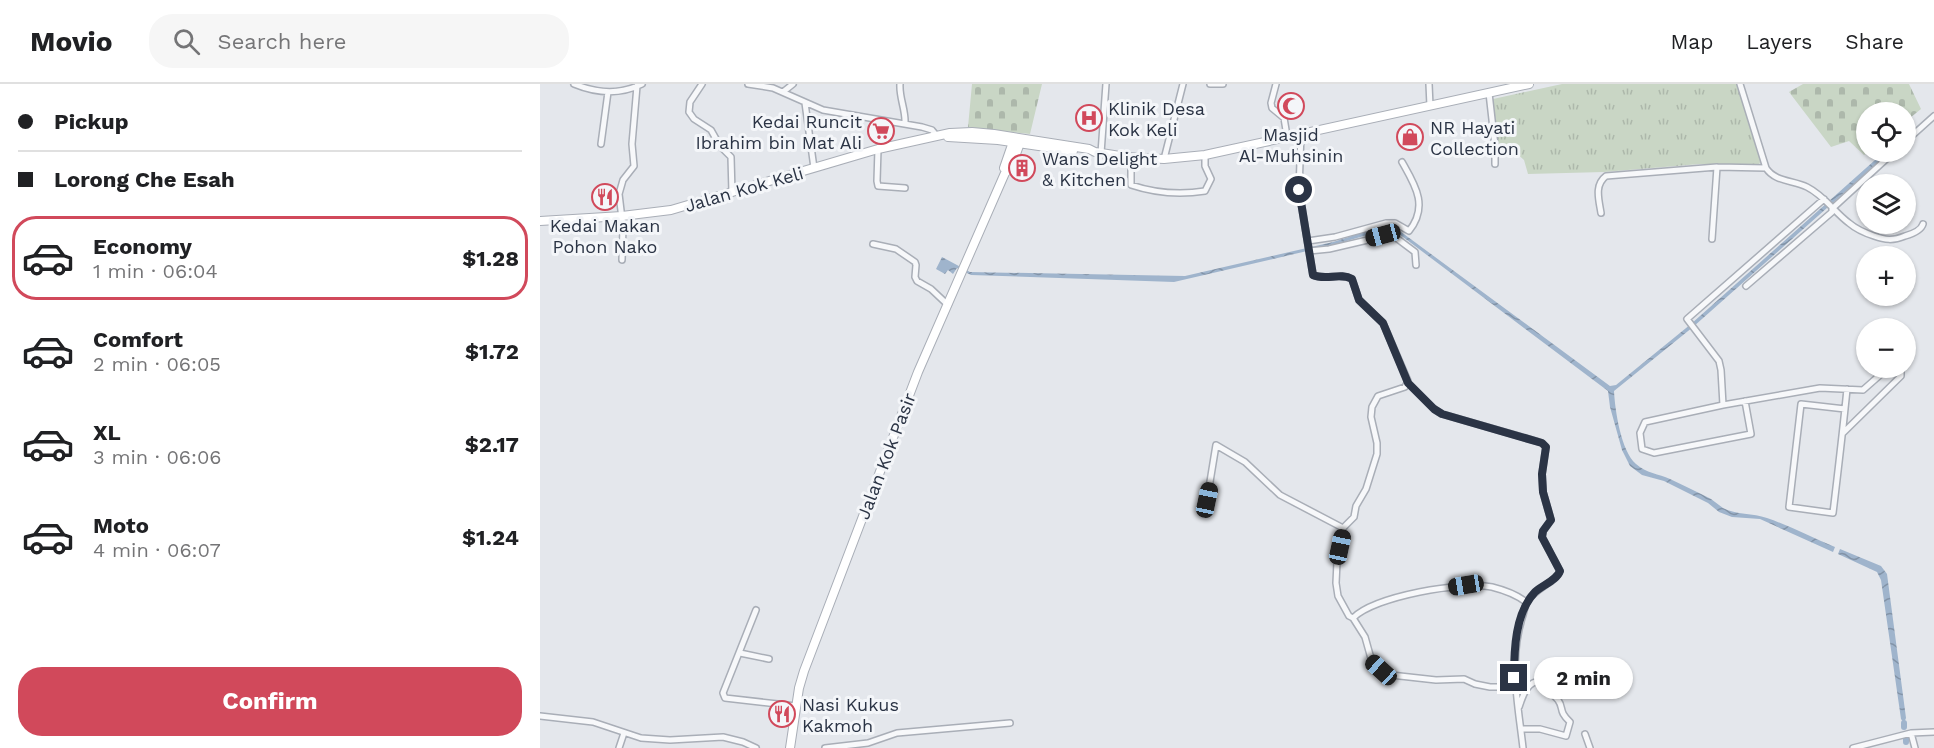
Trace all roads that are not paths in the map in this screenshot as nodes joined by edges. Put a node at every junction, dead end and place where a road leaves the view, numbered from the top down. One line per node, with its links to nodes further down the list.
1 (574, 84): 16 (street)
2 (600, 84): 16 (street)
3 (702, 84): 46 (street)
4 (748, 84): 18 (street)
5 (793, 84): 18 (street)
6 (900, 84): 23 (street)
7 (1106, 84): 34 (street)
8 (1183, 84): 38 (street)
9 (1210, 84): 10 (street)
10 (1223, 84)
11 (1276, 84): 27 (street)
12 (1429, 84): 21 (street)
13 (1529, 84): 19 (street, Jalan Kok Keli)
14 (1740, 84): 44 (street)
15 (640, 85): 17 (street); 49 (street)
16 (600, 91): 17 (street)
17 (608, 92): 31 (street)
18 (783, 92): 20 (street)
19 (1489, 93): 21 (street, Jalan Kok Keli); 41 (street)
20 (805, 103): 23 (street); 43 (street)
21 (1430, 106): 25 (street, Jalan Kok Keli)
22 (1934, 116): 24 (street)
23 (905, 124): 26 (street)
24 (1916, 132)
25 (1300, 133): 27 (street, Jalan Kok Keli); 53 (street)
26 (940, 135): 28 (street, Jalan Kok Keli); 33 (street, Jalan Kok Keli)
27 (1287, 136): 35 (street, Jalan Kok Keli)
28 (996, 137): 29 (street, Jalan Kok Keli); 30 (street, Jalan Kok Keli); 37 (street)
29 (1042, 140): 30 (street); 34 (street, Jalan Kok Keli)
30 (1017, 142): 32 (street, Jalan Kok Keli); 37 (street, Jalan Kok Pasir)
31 (601, 144)
32 (1033, 144): 34 (street, Jalan Kok Keli); 37 (street)
33 (879, 150): 43 (street, Jalan Kok Keli); 45 (street)
34 (1098, 153): 36 (street, Jalan Kok Keli)
35 (1204, 155): 36 (street); 38 (street, Jalan Kok Keli)
36 (1131, 157): 38 (street, Jalan Kok Keli)
37 (1011, 159): 59 (street, Jalan Kok Pasir)
38 (1164, 159)
39 (1402, 162): 53 (street)
40 (1881, 162): 47 (street)
41 (1494, 164)
42 (1717, 166): 44 (street); 48 (street); 52 (street)
43 (814, 168): 46 (street, Jalan Kok Keli)
44 (1766, 168): 47 (street)
45 (905, 188)
46 (732, 193): 49 (street, Jalan Kok Keli)
47 (1829, 203): 51 (street); 58 (street); 65 (street)
48 (1601, 213)
49 (622, 216): 50 (street, Jalan Kok Keli); 56 (street)
50 (540, 221)
51 (1923, 224)
52 (1712, 239)
53 (1308, 241): 55 (street)
54 (873, 244): 59 (street)
55 (1309, 251): 57 (street); 62 (street)
56 (622, 260)
57 (1416, 265)
58 (1746, 286)
59 (948, 305): 76 (street, Jalan Kok Pasir)
60 (1876, 378): 63 (street)
61 (1900, 378): 67 (street)
62 (1408, 383): 69 (street); 70 (street)
63 (1847, 389): 64 (street); 66 (street)
64 (1745, 401): 65 (street); 65 (street)
65 (1723, 405)
66 (1845, 409): 67 (street); 67 (street)
67 (1843, 433)
68 (1207, 500): 69 (street)
69 (1343, 528): 72 (street)
70 (1526, 602): 72 (street); 75 (street)
71 (756, 609): 73 (street)
72 (1353, 618): 75 (street)
73 (740, 652): 74 (street); 76 (street)
74 (769, 659)
75 (1515, 687): 77 (street)
76 (796, 706): 87 (street, Jalan Kok Pasir)
77 (1519, 708): 80 (street); 80 (street)
78 (540, 716): 82 (street)
79 (1010, 723): 88 (street)
80 (1521, 729): 89 (street)
81 (1934, 732): 83 (street)
82 (624, 733): 85 (street); 86 (street)
83 (1911, 733): 91 (street); 92 (street)
84 (1585, 734): 90 (street)
85 (619, 748)
86 (756, 748)
87 (790, 748)
88 (825, 748)
89 (1523, 748)
90 (1590, 748)
91 (1853, 748)
92 (1915, 748)

